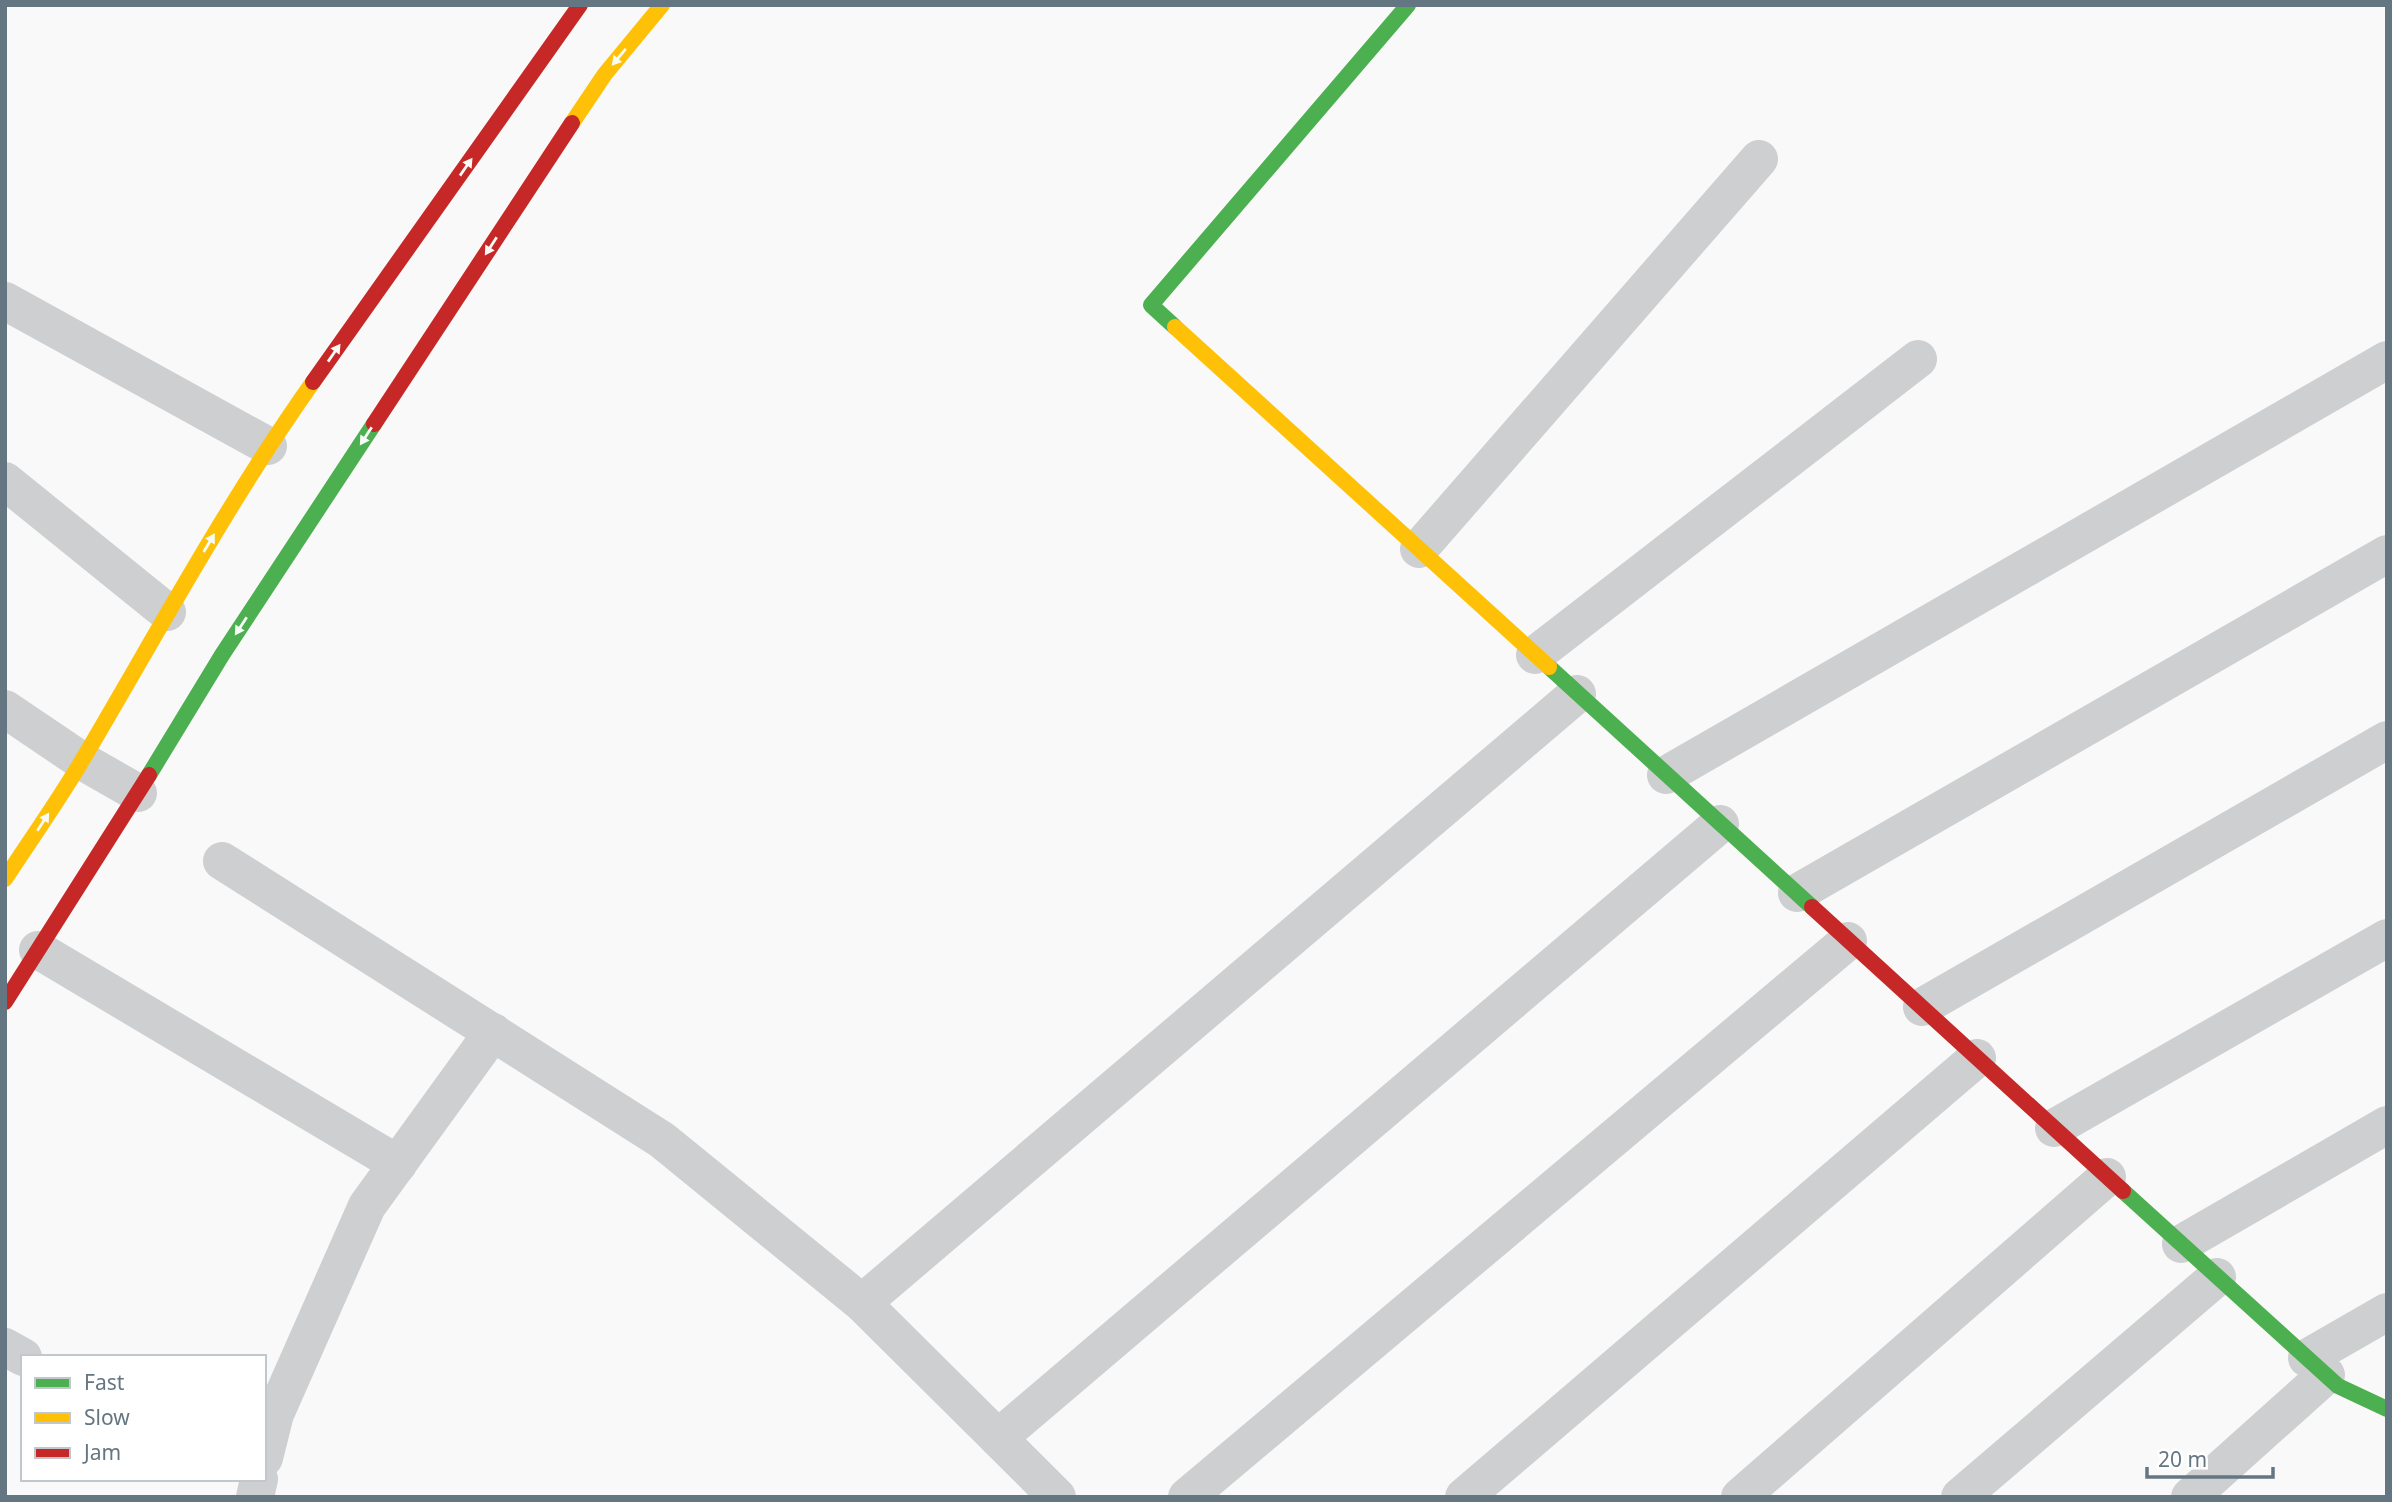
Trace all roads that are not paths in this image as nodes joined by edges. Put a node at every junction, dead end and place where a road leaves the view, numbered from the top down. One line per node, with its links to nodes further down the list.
1 (580, 5): 8 (main road, one-way to 1)
2 (663, 5): 19 (main road, one-way to 19)
3 (1408, 5): 10 (main road)
4 (1759, 159): 10 (street)
5 (5, 301): 8 (street)
6 (1918, 359): 13 (street)
7 (2387, 360): 18 (street)
8 (268, 446): 12 (main road, one-way to 8)
9 (5, 481): 12 (street)
10 (1419, 549): 13 (main road)
11 (2387, 554): 23 (street)
12 (167, 612): 17 (main road)
13 (1535, 655): 14 (main road)
14 (1577, 694): 18 (main road); 37 (street)
15 (5, 709): 17 (street)
16 (2387, 740): 28 (street)
17 (82, 761): 19 (street); 22 (main road, one-way to 17)
18 (1666, 775): 20 (main road)
19 (138, 793): 26 (main road)
20 (1720, 824): 23 (main road); 43 (street)
21 (222, 861): 29 (street)
22 (5, 879)
23 (1797, 893): 25 (main road)
24 (2387, 938): 32 (street)
25 (1848, 941): 28 (main road); 46 (street)
26 (38, 950): 27 (main road); 33 (street)
27 (5, 1002)
28 (1922, 1007): 30 (main road)
29 (494, 1032): 33 (street); 37 (street)
30 (1977, 1058): 32 (main road); 47 (street)
31 (2387, 1125): 35 (street)
32 (2054, 1128): 34 (main road)
33 (397, 1164): 44 (street)
34 (2107, 1177): 35 (main road); 48 (street)
35 (2181, 1244): 36 (main road)
36 (2217, 1277): 41 (main road); 49 (street)
37 (862, 1303): 43 (street)
38 (2387, 1312): 41 (street)
39 (5, 1347): 40 (street)
40 (21, 1356)
41 (2316, 1367): 42 (main road); 50 (street)
42 (2387, 1409)
43 (998, 1438): 45 (street)
44 (266, 1444)
45 (1057, 1497)
46 (1187, 1497)
47 (1464, 1497)
48 (1740, 1497)
49 (1959, 1497)
50 (2190, 1497)

